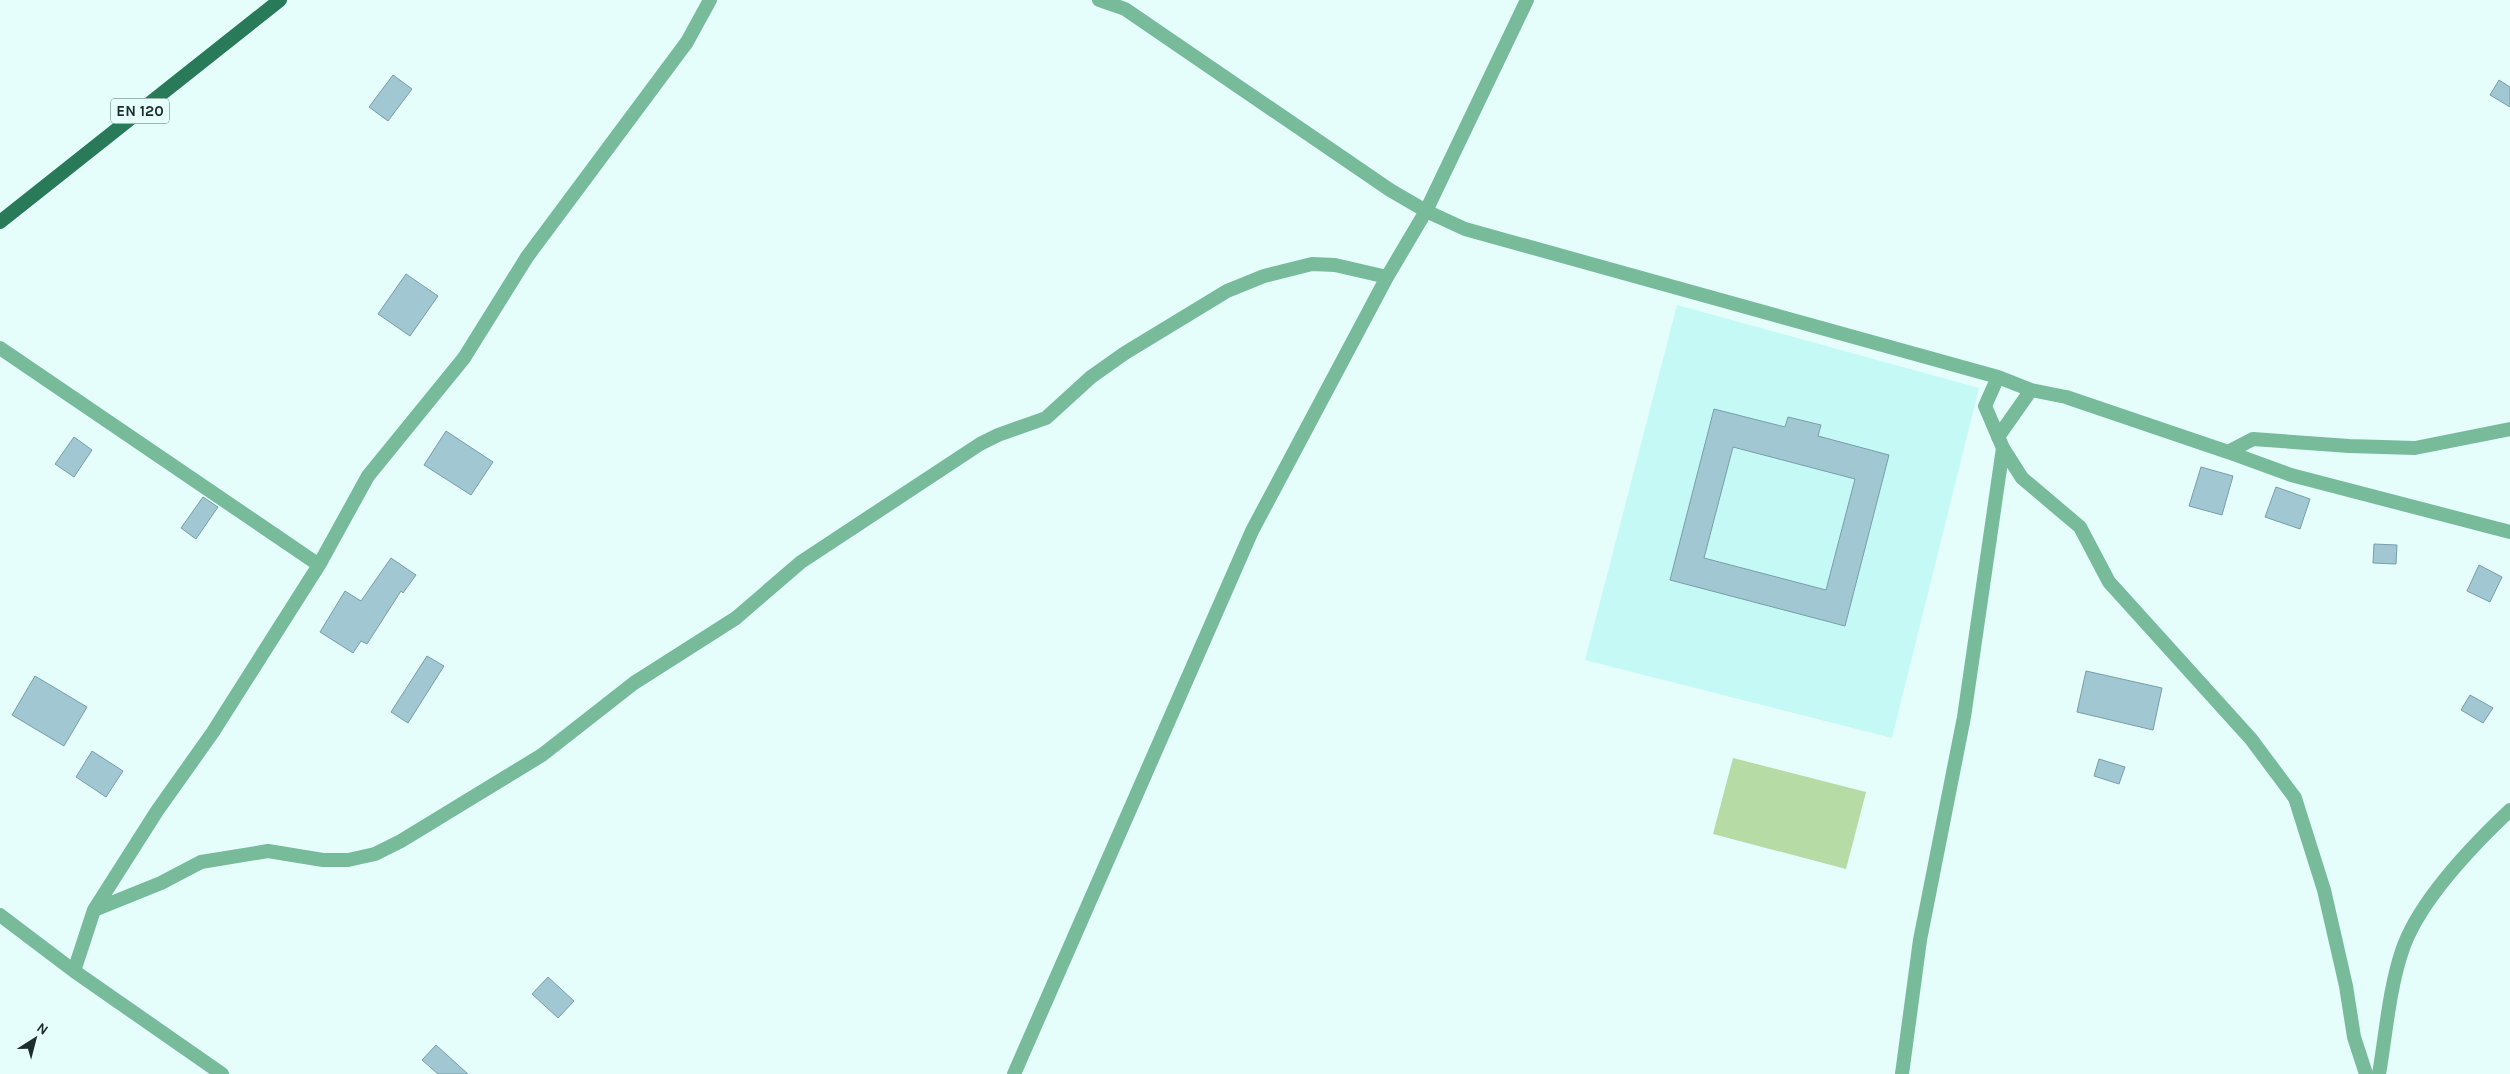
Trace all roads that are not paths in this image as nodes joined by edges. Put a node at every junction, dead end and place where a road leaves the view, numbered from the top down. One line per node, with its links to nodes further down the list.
1 (280, 0): 6 (main road, EN 120)
2 (710, 0): 15 (street)
3 (1099, 0): 5 (street)
4 (1527, 0): 5 (street)
5 (1426, 211): 7 (street); 9 (street)
6 (0, 222)
7 (1387, 277): 17 (street); 21 (street)
8 (0, 348): 15 (street)
9 (1998, 377): 10 (street); 12 (street)
10 (2031, 390): 12 (street); 13 (street)
11 (2510, 429): 13 (street)
12 (2000, 443): 22 (street); 23 (street)
13 (2228, 452): 14 (street)
14 (2510, 532)
15 (319, 565): 17 (street)
16 (2510, 810): 24 (street)
17 (94, 910): 19 (street)
18 (0, 915): 19 (street)
19 (74, 971): 20 (street)
20 (222, 1074)
21 (1014, 1074)
22 (1902, 1074)
23 (2366, 1074)
24 (2380, 1074)

